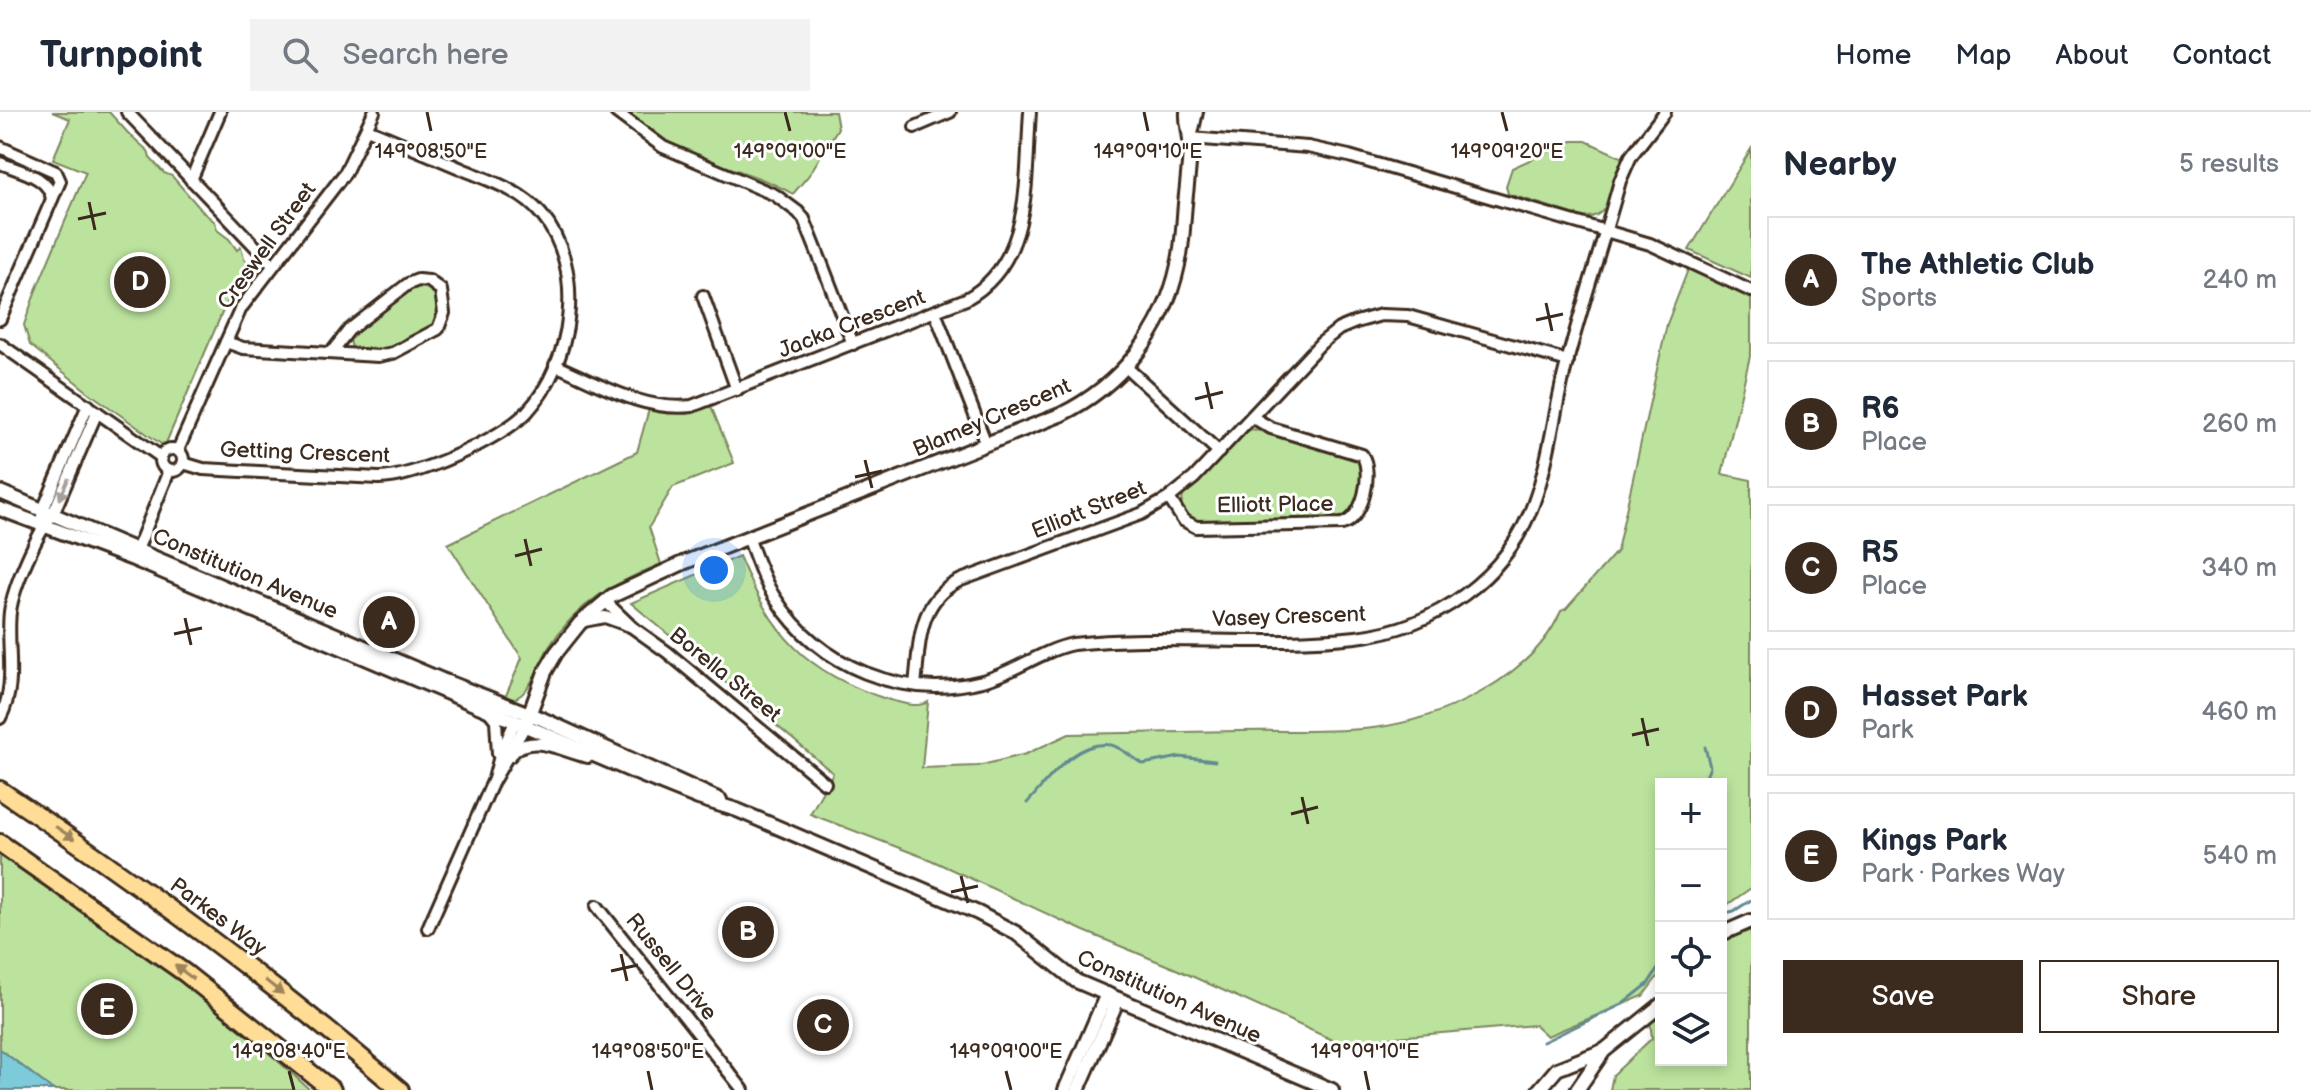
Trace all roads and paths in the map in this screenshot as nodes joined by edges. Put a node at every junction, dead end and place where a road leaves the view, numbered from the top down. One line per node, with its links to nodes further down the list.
1 (127, 112): 17 (street)
2 (220, 112): 17 (street)
3 (374, 112): 11 (street, Creswell Street)
4 (616, 112): 27 (street)
5 (950, 112): 10 (street)
6 (1030, 112): 23 (street, Jacka Crescent)
7 (1187, 112): 12 (street, Blamey Crescent)
8 (1196, 112): 12 (street, Blamey Crescent)
9 (1665, 112): 19 (street, Vasey Crescent)
10 (915, 127)
11 (367, 129): 20 (street, Creswell Street); 30 (street, Getting Crescent)
12 (1190, 138): 19 (street); 31 (street, Blamey Crescent)
13 (0, 147): 15 (street)
14 (0, 163): 16 (street)
15 (36, 163): 16 (street); 18 (street)
16 (31, 176): 18 (street)
17 (191, 180): 20 (street)
18 (52, 199): 24 (street)
19 (1606, 231): 21 (street); 29 (street, Vasey Crescent)
20 (273, 265): 25 (street, Creswell Street)
21 (1751, 291)
22 (703, 296): 32 (street)
23 (935, 312): 27 (street, Jacka Crescent); 35 (street)
24 (0, 319)
25 (226, 342): 28 (street); 36 (street, Creswell Street)
26 (0, 344): 33 (street)
27 (853, 344): 32 (street, Jacka Crescent)
28 (331, 353): 28 (street)
29 (1568, 361): 34 (street, Elliott Street); 52 (street, Vasey Crescent)
30 (555, 365): 32 (street, Jacka Crescent); 39 (street, Getting Crescent)
31 (1126, 367): 35 (street, Blamey Crescent); 37 (street)
32 (737, 390)
33 (92, 408): 38 (street); 44 (street)
34 (1252, 417): 37 (street, Elliott Street); 42 (street, Elliott Place)
35 (986, 444): 46 (street, Blamey Crescent)
36 (178, 450): 38 (street); 39 (street)
37 (1219, 452): 42 (street, Elliott Street)
38 (161, 457): 40 (street)
39 (183, 463): 40 (street)
40 (169, 471): 47 (street)
41 (0, 492): 44 (street, Constitution Avenue)
42 (1169, 498): 52 (street, Elliott Street)
43 (0, 509): 45 (street, Constitution Avenue)
44 (48, 512): 45 (street); 47 (street, Constitution Avenue)
45 (42, 527): 51 (street, Constitution Avenue); 54 (street)
46 (748, 537): 48 (street, Blamey Crescent); 52 (street, Vasey Crescent)
47 (137, 550): 51 (street, Constitution Avenue)
48 (603, 598): 49 (street, Blamey Crescent); 50 (street, Borella Street); 55 (street, Blamey Crescent)
49 (580, 623): 50 (street); 55 (street, Blamey Crescent)
50 (632, 627): 60 (street, Borella Street)
51 (358, 650): 53 (street, Constitution Avenue); 55 (street, Constitution Avenue)
52 (915, 685)
53 (482, 706): 55 (street, Constitution Avenue); 58 (street)
54 (0, 718)
55 (522, 718): 56 (street); 57 (street, Constitution Avenue); 58 (street); 62 (street, Constitution Avenue)
56 (510, 756): 57 (street); 59 (street)
57 (598, 757): 62 (street, Constitution Avenue)
58 (497, 764): 59 (street)
59 (494, 779): 66 (street)
60 (825, 783)
61 (0, 790): 73 (main road, Parkes Way, one-way to 73)
62 (737, 810): 68 (street, Constitution Avenue)
63 (0, 843): 72 (main road, one-way to 63)
64 (597, 906): 74 (street, Russell Drive)
65 (1751, 921): 67 (street)
66 (428, 928)
67 (1727, 931)
68 (1112, 997): 70 (street); 77 (street, Constitution Avenue)
69 (1655, 1010): 71 (street)
70 (1090, 1048): 75 (street); 76 (street)
71 (1605, 1050): 78 (street); 79 (street)
72 (332, 1090)
73 (400, 1090)
74 (743, 1090)
75 (1065, 1090)
76 (1078, 1090)
77 (1332, 1090)
78 (1539, 1090)
79 (1577, 1090)

